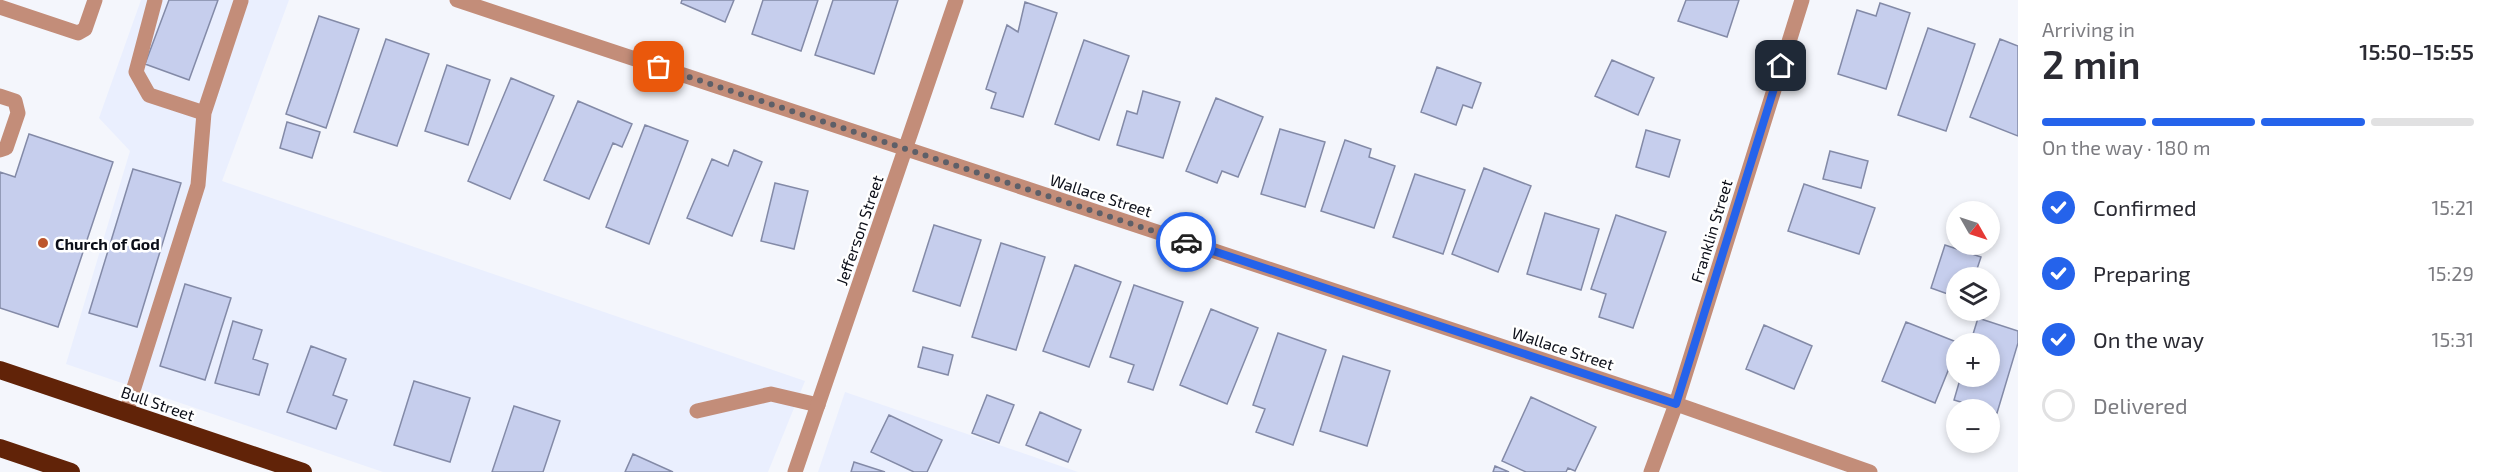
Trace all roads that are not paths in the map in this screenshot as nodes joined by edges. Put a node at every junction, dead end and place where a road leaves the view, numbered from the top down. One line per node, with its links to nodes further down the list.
1 (95, 0): 7 (street)
2 (155, 0): 9 (street)
3 (457, 0): 11 (street, Wallace Street)
4 (956, 0): 11 (street, Jefferson Street)
5 (1802, 0): 13 (street, Franklin Street)
6 (241, 1): 9 (street)
7 (0, 7)
8 (0, 96): 10 (street)
9 (204, 113): 16 (street)
10 (0, 150)
11 (906, 150): 13 (street, Wallace Street); 14 (street, Jefferson Street)
12 (0, 370): 16 (highway, Bull Street)
13 (1676, 404): 21 (street, Franklin Street); 22 (street, Wallace Street)
14 (818, 405): 15 (street); 20 (street, Jefferson Street)
15 (697, 411)
16 (126, 412): 19 (highway, Bull Street)
17 (0, 448): 18 (highway)
18 (71, 472)
19 (303, 472)
20 (795, 472)
21 (1651, 472)
22 (1870, 472)

